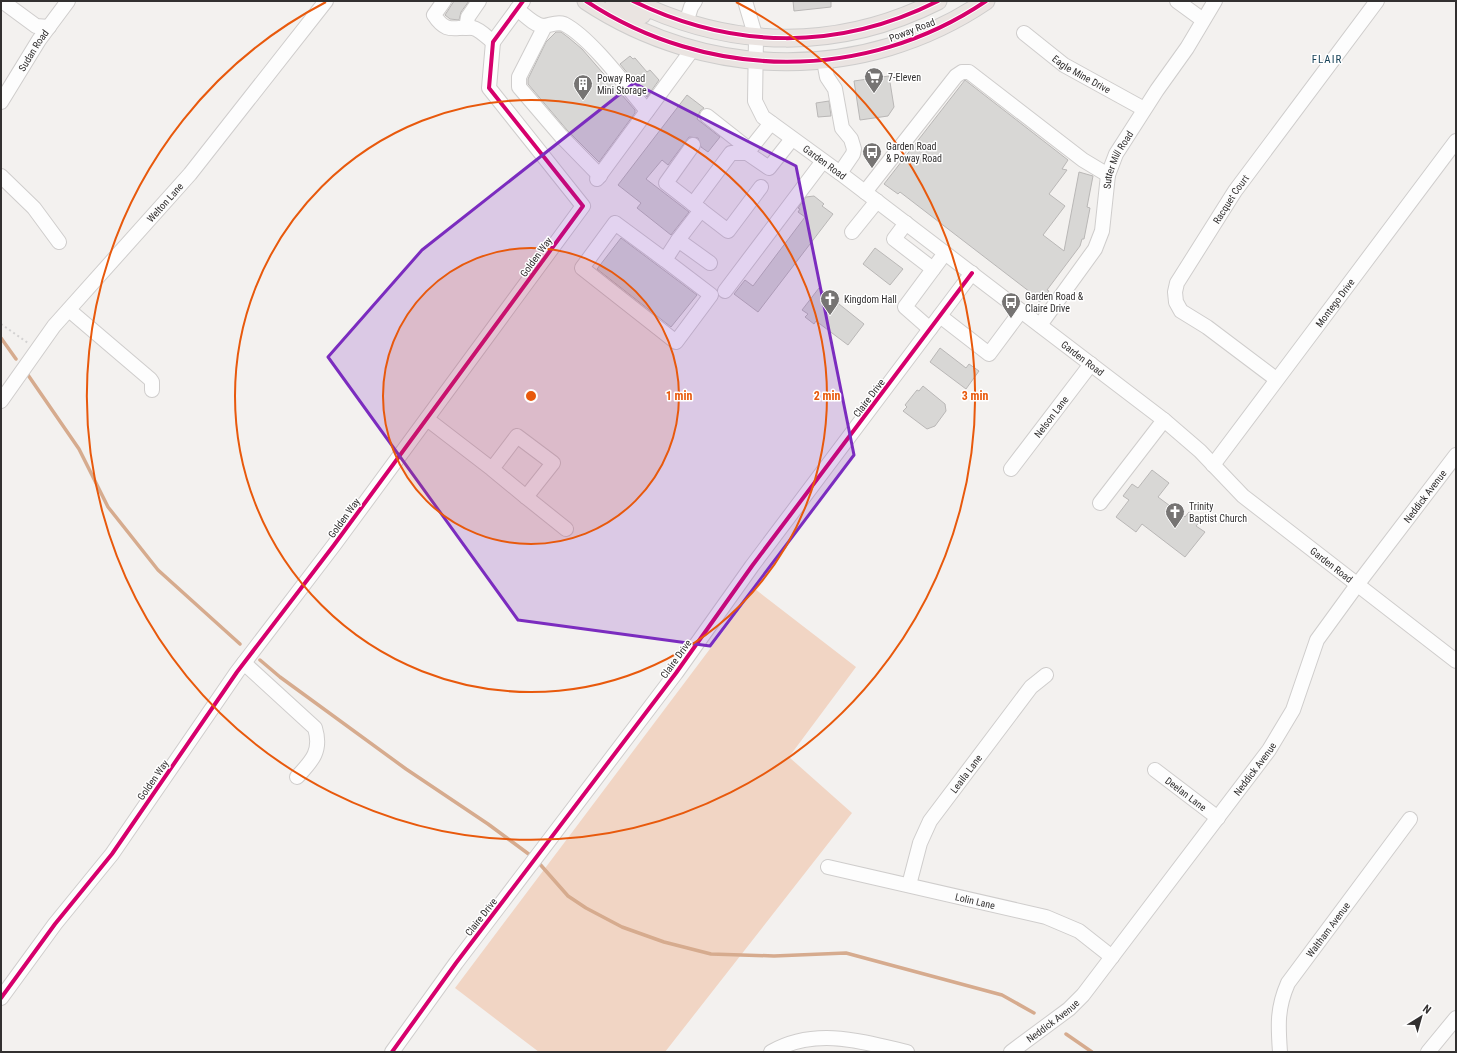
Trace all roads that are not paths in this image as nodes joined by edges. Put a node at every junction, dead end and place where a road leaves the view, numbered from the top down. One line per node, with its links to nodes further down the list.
1 (2, 1): 19 (street)
2 (68, 1): 19 (street, Sudan Road)
3 (326, 1): 55 (street, Welton Lane)
4 (444, 1): 21 (street)
5 (479, 1): 21 (street)
6 (586, 1): 25 (main road, Poway Road)
7 (614, 1): 17 (main road)
8 (633, 1): 17 (main road, Poway Road)
9 (696, 1): 17 (street)
10 (745, 1): 23 (street, Garden Road)
11 (938, 1): 23 (main road, Poway Road)
12 (986, 1): 26 (main road, Poway Road)
13 (1176, 1): 18 (street)
14 (1215, 1): 18 (street, Sutter Mill Road)
15 (1377, 1): 61 (street, Racquet Court)
16 (520, 5): 20 (street); 24 (street)
17 (680, 20): 23 (main road, Poway Road)
18 (1203, 20): 29 (street, Sutter Mill Road)
19 (49, 26): 28 (street, Sudan Road)
20 (545, 26): 30 (street); 30 (street)
21 (466, 28): 24 (street)
22 (1024, 33): 29 (street, Eagle Mine Drive)
23 (756, 38): 27 (street, Garden Road)
24 (493, 42): 64 (street, Golden Way)
25 (692, 50): 27 (main road, Poway Road); 30 (street)
26 (824, 61): 27 (main road, Poway Road); 38 (street)
27 (756, 62): 32 (street, Garden Road)
28 (1, 102)
29 (1144, 110): 39 (street, Sutter Mill Road)
30 (647, 111)
31 (707, 116): 36 (street)
32 (770, 123): 33 (street, Garden Road); 36 (street)
33 (792, 139): 36 (street); 37 (street, Garden Road)
34 (1456, 140): 61 (street, Montego Drive)
35 (693, 145): 44 (street)
36 (748, 151): 44 (street)
37 (823, 161): 38 (street, Garden Road); 54 (street)
38 (840, 173): 42 (street, Garden Road)
39 (1108, 175): 42 (street); 58 (street, Sutter Mill Road)
40 (1, 176): 48 (street)
41 (761, 187): 44 (street)
42 (865, 192): 43 (street, Garden Road)
43 (877, 201): 45 (street, Garden Road); 46 (street)
44 (697, 207): 47 (street)
45 (906, 223): 49 (street, Garden Road); 52 (street)
46 (852, 232)
47 (678, 240): 50 (street); 51 (street)
48 (59, 242)
49 (945, 252): 52 (street); 53 (street, Garden Road)
50 (665, 260): 50 (street)
51 (710, 263)
52 (933, 269): 59 (street)
53 (972, 273): 56 (street, Garden Road); 57 (street, Claire Drive)
54 (725, 291)
55 (68, 310): 62 (street); 63 (street, Welton Lane)
56 (1021, 311): 57 (street); 58 (street, Garden Road)
57 (940, 316): 59 (street, Claire Drive)
58 (1040, 325): 60 (street, Garden Road)
59 (930, 329): 86 (street, Claire Drive)
60 (1091, 364): 65 (street, Garden Road); 69 (street, Nelson Lane)
61 (1276, 379): 67 (street, Montego Drive)
62 (152, 390)
63 (1, 401)
64 (427, 419): 68 (street); 75 (street, Golden Way)
65 (1164, 420): 67 (street, Garden Road); 71 (street)
66 (1456, 455): 73 (street, Neddick Avenue)
67 (1213, 465): 73 (street, Garden Road)
68 (492, 469): 70 (street); 70 (street)
69 (1011, 469)
70 (526, 497): 72 (street)
71 (1100, 503)
72 (566, 529)
73 (1357, 585): 74 (street, Garden Road); 79 (street, Neddick Avenue)
74 (1456, 661)
75 (244, 663): 78 (street); 84 (street, Golden Way)
76 (1046, 675): 82 (street, Leaila Lane)
77 (1155, 770): 79 (street, Deelan Lane)
78 (297, 777)
79 (1218, 818): 83 (street, Neddick Avenue)
80 (1410, 820): 90 (street, Waltham Avenue)
81 (828, 867): 82 (street, Lolin Lane)
82 (909, 886): 83 (street, Lolin Lane)
83 (1112, 957): 89 (street, Neddick Avenue)
84 (1, 998)
85 (1453, 1028): 91 (street)
86 (392, 1052)
87 (771, 1052): 88 (street)
88 (907, 1052)
89 (1011, 1052)
90 (1280, 1052)
91 (1428, 1052)

